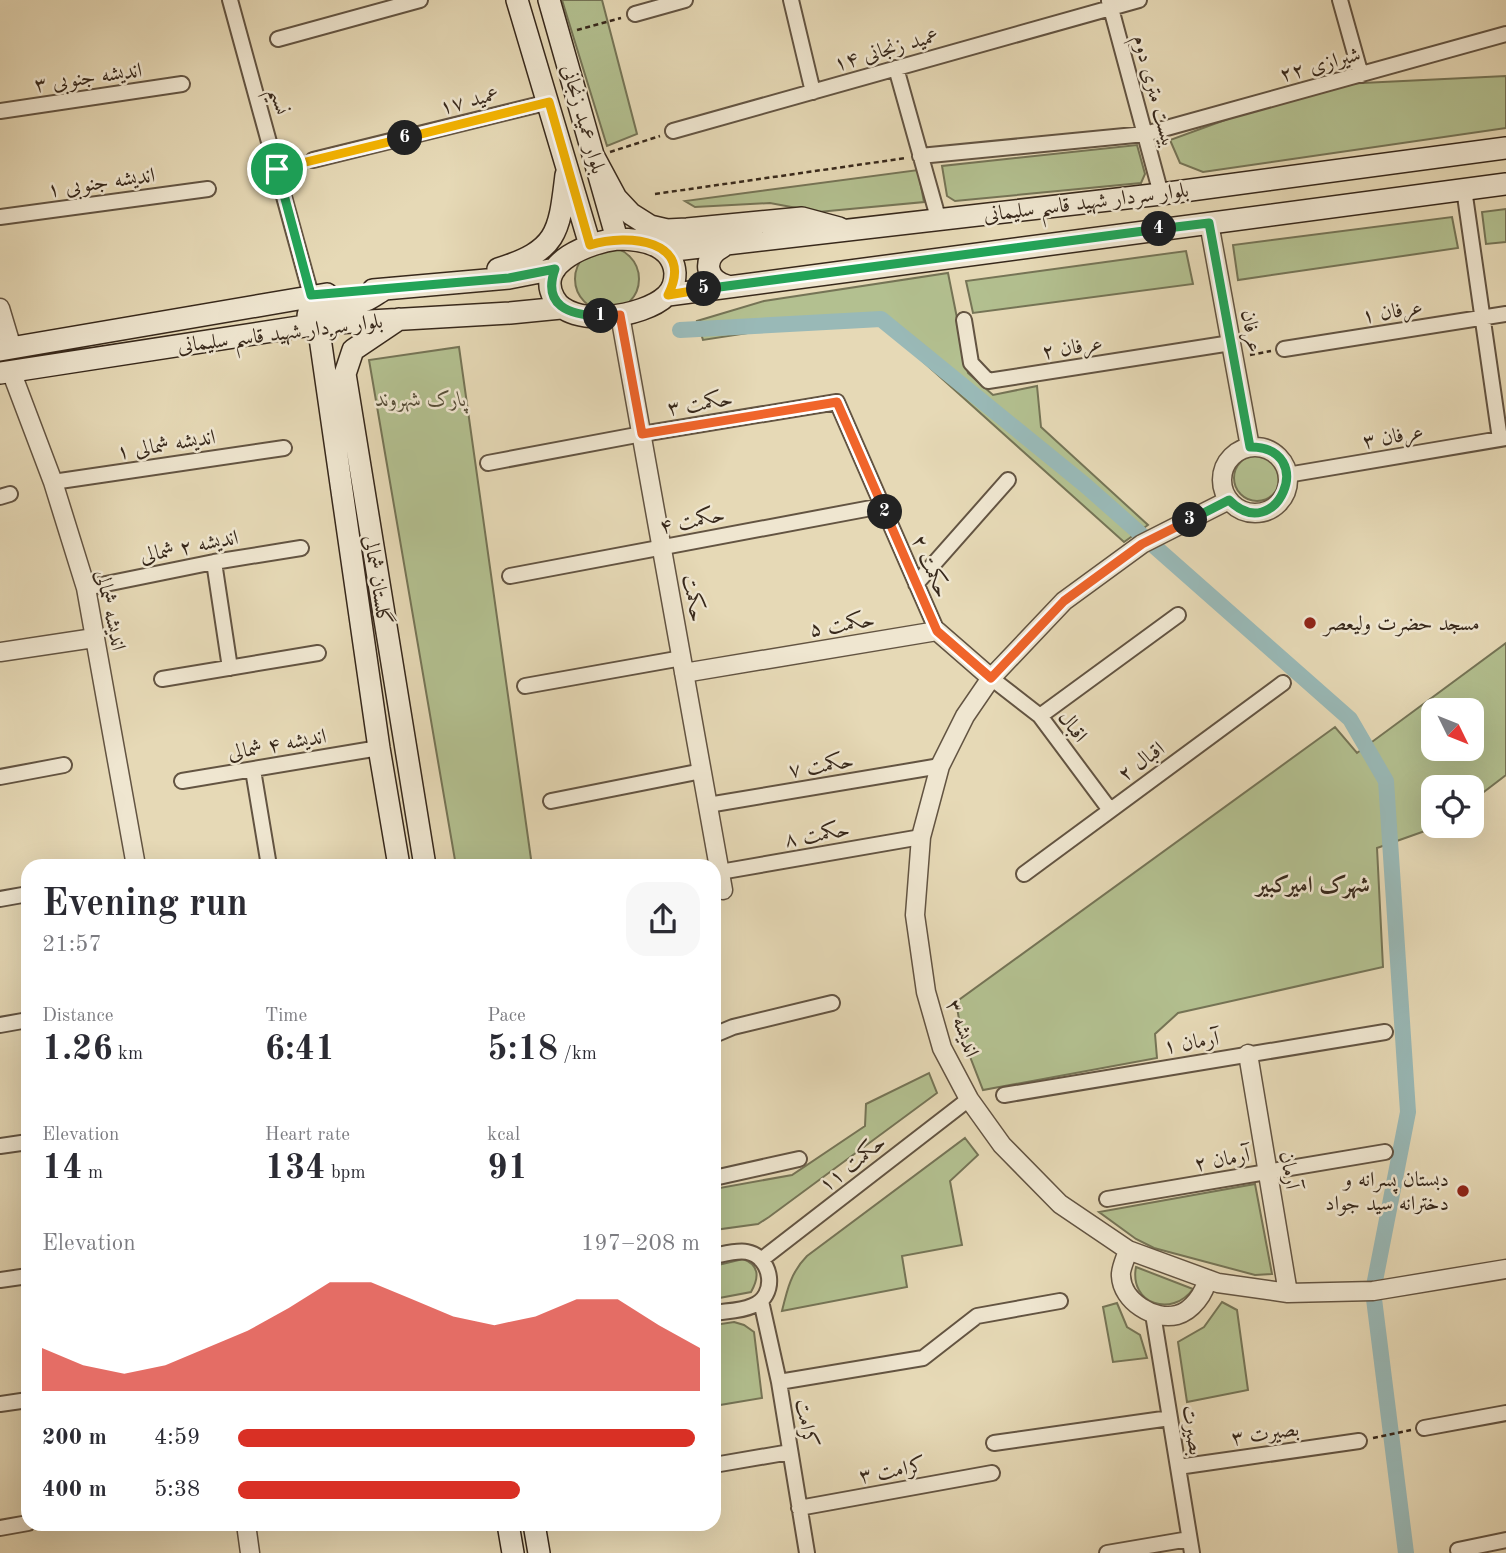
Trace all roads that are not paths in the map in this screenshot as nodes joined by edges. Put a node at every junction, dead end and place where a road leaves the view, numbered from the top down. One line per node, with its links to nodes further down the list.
1 (230, 0): 45 (street, نسیم)
2 (420, 0): 12 (street)
3 (517, 0): 17 (main road, بلوار عمید زنجانی)
4 (549, 0): 23 (main road, بلوار عمید زنجانی)
5 (685, 0): 10 (street)
6 (791, 0): 16 (street)
7 (1139, 0): 9 (street, عمید زنجانی ۱۴)
8 (1340, 0): 14 (street)
9 (1109, 4): 13 (street, عمید زنجانی ۱۴); 20 (street, بیست متری دوم)
10 (635, 14)
11 (1506, 34): 14 (street, شیرازی ۲۲)
12 (278, 39)
13 (896, 68): 16 (street, عمید زنجانی ۱۴); 22 (street)
14 (1361, 75): 20 (street, شیرازی ۲۲)
15 (182, 84): 18 (street, اندیشه جنوبی ۳)
16 (813, 92): 19 (street, عمید زنجانی ۱۴)
17 (549, 102): 24 (street, عمید ۱۷); 25 (main road, بلوار عمید زنجانی)
18 (0, 111)
19 (673, 131)
20 (1145, 134): 22 (street, شیرازی ۲۲); 29 (street, بیست متری دوم)
21 (1506, 148): 29 (main road, بلوار سردار شهید قاسم سلیمانی)
22 (920, 156): 33 (street)
23 (594, 157): 30 (main road, بلوار عمید زنجانی); 35 (main road)
24 (313, 160)
25 (567, 166): 31 (main road, بلوار عمید زنجانی); 42 (main road)
26 (1506, 184): 28 (main road, بلوار سردار شهید قاسم سلیمانی)
27 (208, 189): 32 (street, اندیشه جنوبی ۱)
28 (1464, 189): 34 (main road, بلوار سردار شهید قاسم سلیمانی); 52 (street)
29 (1161, 194): 33 (main road, بلوار سردار شهید قاسم سلیمانی)
30 (609, 208): 31 (main road); 36 (main road, بلوار عمید زنجانی)
31 (581, 212): 37 (main road, بلوار عمید زنجانی)
32 (0, 217)
33 (939, 221): 35 (main road, بلوار سردار شهید قاسم سلیمانی)
34 (1209, 223): 43 (main road, بلوار سردار شهید قاسم سلیمانی); 58 (street, عرفان)
35 (851, 231): 38 (main road, بلوار سردار شهید قاسم سلیمانی)
36 (617, 239): 37 (main road); 39 (main road)
37 (590, 245): 40 (main road)
38 (722, 247): 39 (main road, بلوار سردار شهید قاسم سلیمانی); 43 (main road)
39 (666, 251): 46 (main road)
40 (555, 269): 41 (main road, بلوار سردار شهید قاسم سلیمانی); 48 (main road)
41 (509, 278): 42 (main road, بلوار سردار شهید قاسم سلیمانی); 49 (main road)
42 (454, 282): 44 (main road, بلوار سردار شهید قاسم سلیمانی)
43 (727, 286): 46 (main road, بلوار سردار شهید قاسم سلیمانی)
44 (386, 289): 45 (main road, بلوار سردار شهید قاسم سلیمانی); 55 (main road, گلستان شمالی)
45 (311, 295): 56 (main road, بلوار سردار شهید قاسم سلیمانی)
46 (668, 295): 51 (main road)
47 (0, 308): 56 (street)
48 (561, 308): 49 (main road, بلوار سردار شهید قاسم سلیمانی); 51 (main road)
49 (510, 313): 53 (main road, بلوار سردار شهید قاسم سلیمانی)
50 (1506, 314): 52 (street, عرفان ۱)
51 (620, 315): 61 (street, حکمت)
52 (1483, 318): 57 (street, عرفان ۱); 62 (street)
53 (399, 319): 55 (main road, بلوار سردار شهید قاسم سلیمانی); 103 (main road, گلستان شمالی)
54 (964, 320): 58 (street, عرفان ۲)
55 (318, 324): 59 (main road, بلوار سردار شهید قاسم سلیمانی); 89 (main road, گلستان شمالی)
56 (6, 349)
57 (1284, 349)
58 (1232, 350): 63 (street, عرفان)
59 (5, 372): 68 (street, اندیشه شمالی)
60 (837, 402): 61 (street, حکمت ۳); 70 (street, حکمت ۲)
61 (642, 434): 65 (street, حکمت ۳); 71 (street, حکمت)
62 (1503, 438): 66 (street, عرفان ۳)
63 (1250, 447): 66 (street); 69 (street)
64 (284, 448): 68 (street, اندیشه شمالی ۱)
65 (488, 463)
66 (1287, 475): 69 (street)
67 (1008, 480): 75 (street)
68 (53, 482): 76 (street, اندیشه شمالی)
69 (1229, 500): 84 (street, اندیشه ۳)
70 (882, 506): 71 (street, حکمت ۴); 75 (street, حکمت ۲)
71 (662, 547): 74 (street, حکمت ۴); 82 (street, حکمت)
72 (301, 548): 73 (street, اندیشه ۲ شمالی)
73 (214, 562): 76 (street, اندیشه ۲ شمالی); 83 (street)
74 (510, 576)
75 (916, 584): 78 (street, حکمت ۲)
76 (86, 588): 79 (street, اندیشه شمالی)
77 (1178, 615): 88 (street)
78 (937, 631): 82 (street, حکمت ۵); 84 (street)
79 (94, 638): 80 (street); 100 (street, اندیشه شمالی)
80 (0, 652)
81 (317, 653): 83 (street)
82 (683, 666): 87 (street, حکمت ۵); 93 (street, حکمت)
83 (230, 668): 85 (street)
84 (991, 678): 88 (street, اقبال); 91 (street, اندیشه ۳)
85 (162, 679)
86 (1283, 683): 98 (street, اقبال ۲)
87 (525, 686)
88 (1040, 716): 98 (street, اقبال)
89 (379, 748): 92 (street, اندیشه ۴ شمالی); 102 (main road, گلستان شمالی)
90 (64, 765): 94 (street)
91 (940, 766): 97 (street, حکمت ۷); 99 (street, اندیشه ۳)
92 (253, 770): 95 (street, اندیشه ۴ شمالی); 101 (street)
93 (702, 771): 96 (street); 97 (street, حکمت)
94 (0, 777)
95 (181, 781)
96 (551, 801)
97 (708, 805): 104 (street, حکمت)
98 (1110, 810): 105 (street, اقبال ۲)
99 (921, 837): 106 (street, حکمت ۸); 116 (street, اندیشه ۳)
100 (135, 859)
101 (268, 859)
102 (398, 859)
103 (424, 859)
104 (716, 859)
105 (1024, 874)
106 (721, 884)
107 (21, 895): 108 (street)
108 (0, 899)
109 (832, 1003): 112 (street)
110 (21, 1021): 111 (street)
111 (0, 1025)
112 (721, 1032)
113 (1385, 1032): 114 (street, آرمان ۱)
114 (1248, 1054): 115 (street, آرمان ۱); 121 (street, آرمان)
115 (1004, 1095)
116 (969, 1100): 124 (street, اندیشه ۳); 126 (street, حکمت ۱۱)
117 (21, 1143): 118 (street)
118 (0, 1146)
119 (1385, 1152): 121 (street, آرمان ۲)
120 (799, 1159): 122 (street)
121 (1268, 1172): 123 (street, آرمان ۲); 131 (street, آرمان)
122 (721, 1176)
123 (1107, 1199)
124 (1128, 1250): 129 (street, اندیشه ۳); 135 (street)
125 (721, 1255): 126 (street)
126 (761, 1260): 132 (street)
127 (1506, 1269): 131 (street, اندیشه ۳)
128 (21, 1277): 130 (street)
129 (1207, 1279): 131 (street, اندیشه ۳); 135 (street)
130 (0, 1280)
131 (1288, 1293)
132 (761, 1301): 134 (street); 136 (street, کرامت)
133 (1060, 1301): 136 (street)
134 (721, 1312)
135 (1153, 1314): 140 (street, بصیرت)
136 (779, 1382): 144 (street, کرامت)
137 (21, 1401): 138 (street)
138 (0, 1404)
139 (1506, 1413): 141 (street)
140 (1170, 1418): 143 (street); 146 (street, بصیرت)
141 (1424, 1427)
142 (1359, 1441): 146 (street, بصیرت ۳)
143 (994, 1443)
144 (790, 1452): 145 (street); 148 (street, کرامت)
145 (721, 1464)
146 (1178, 1467): 155 (street, بصیرت)
147 (992, 1473): 148 (street, کرامت ۳)
148 (799, 1508): 160 (street, کرامت)
149 (21, 1524): 150 (street)
150 (0, 1528)
151 (247, 1531): 158 (street)
152 (509, 1531): 159 (main road)
153 (534, 1531): 157 (main road)
154 (1506, 1540): 156 (street)
155 (1190, 1546): 161 (street)
156 (1458, 1550)
157 (534, 1552)
158 (250, 1553)
159 (513, 1553)
160 (807, 1553)
161 (1107, 1553)

